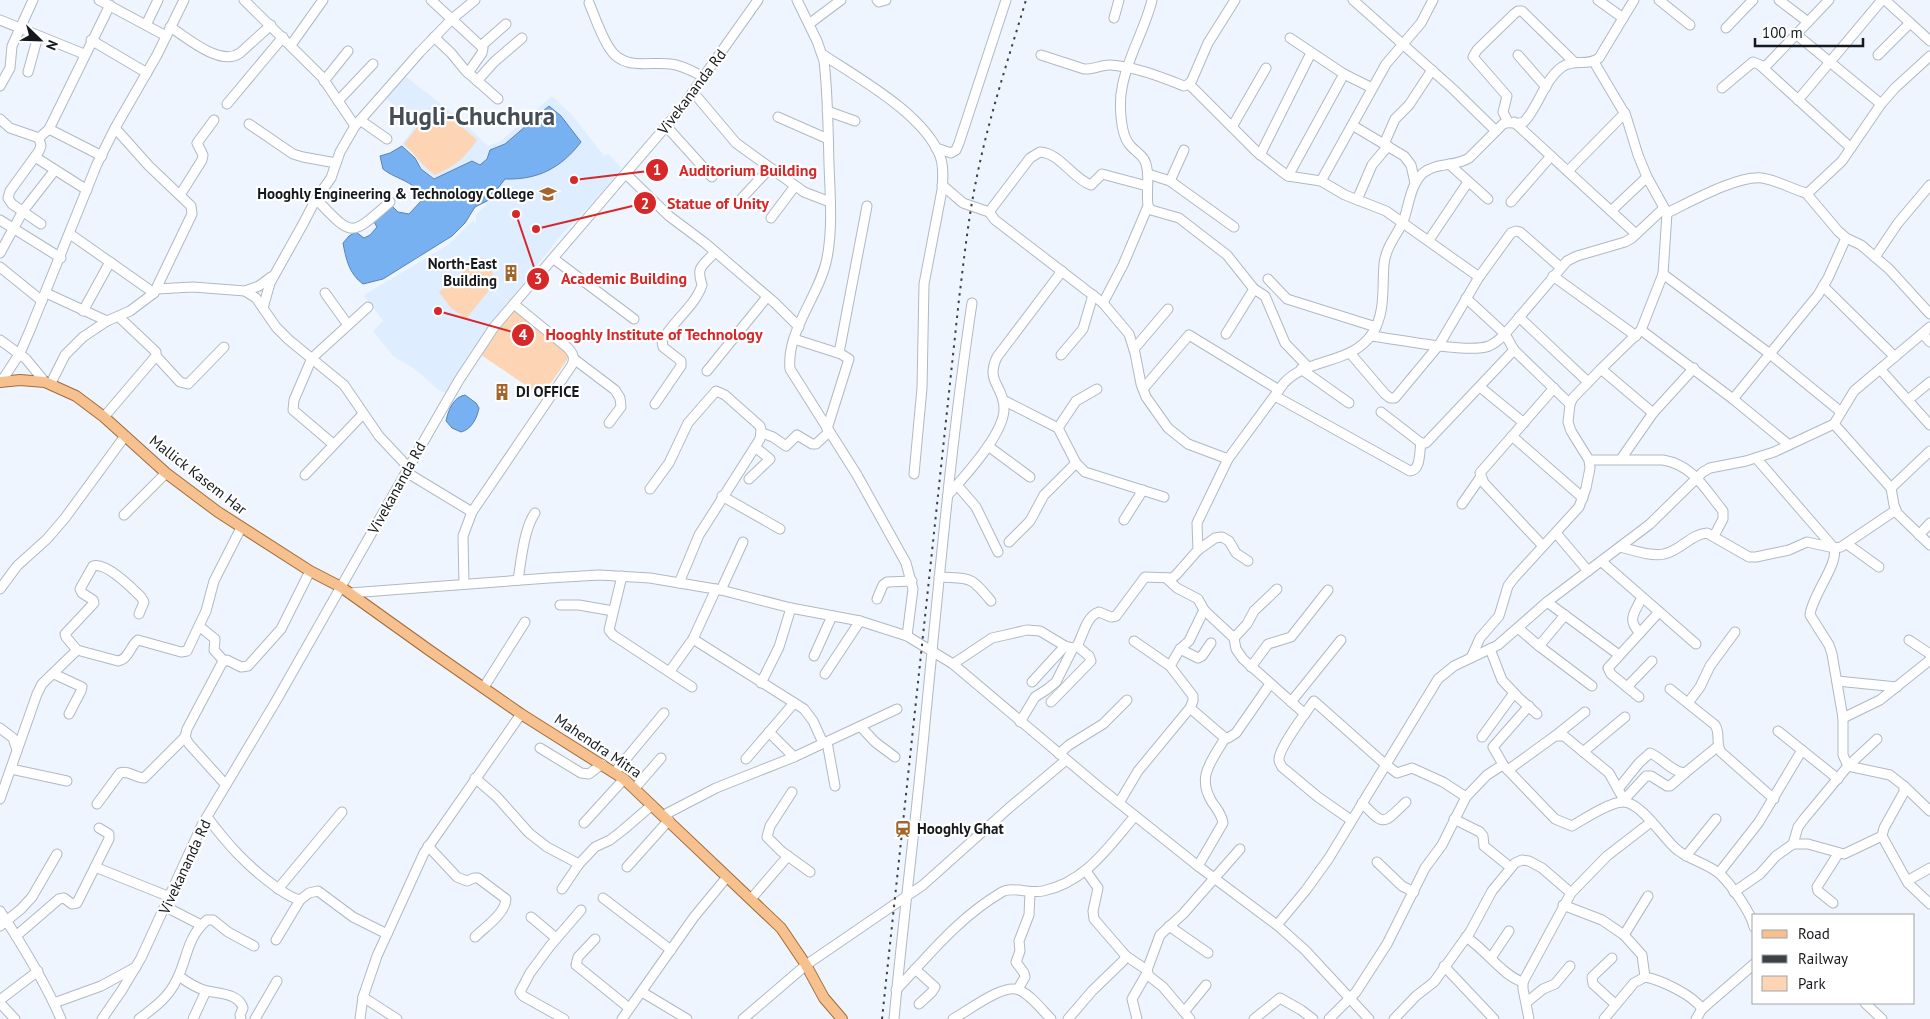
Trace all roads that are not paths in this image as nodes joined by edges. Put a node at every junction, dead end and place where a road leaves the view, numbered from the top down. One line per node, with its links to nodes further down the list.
1 (33, 0): 41 (street)
2 (99, 0): 28 (street)
3 (158, 0): 37 (street)
4 (184, 0): 40 (street)
5 (244, 0): 38 (street)
6 (323, 0): 53 (street)
7 (431, 0): 31 (street)
8 (758, 0): 75 (street, Vivekananda Rd)
9 (797, 0): 36 (street)
10 (841, 0): 36 (street)
11 (877, 0): 12 (street)
12 (886, 0)
13 (1006, 0): 108 (street)
14 (1119, 0): 29 (street)
15 (1152, 0): 68 (street)
16 (1236, 0): 78 (street)
17 (1353, 0): 52 (street)
18 (1433, 0): 52 (street)
19 (1598, 0): 30 (street)
20 (1634, 0): 30 (street)
21 (1659, 0): 39 (street)
22 (1753, 0): 42 (street)
23 (1779, 0): 33 (street)
24 (1828, 0): 33 (street)
25 (1883, 0): 34 (street); 65 (street)
26 (472, 1): 31 (street)
27 (589, 3): 75 (street)
28 (110, 5): 37 (street); 50 (street)
29 (1114, 18)
30 (1623, 18): 64 (street)
31 (452, 19): 47 (street); 54 (street)
32 (0, 20): 41 (street)
33 (1808, 22): 43 (street)
34 (1910, 23): 51 (street); 61 (street)
35 (506, 24): 54 (street)
36 (808, 24): 58 (street)
37 (146, 25): 45 (street)
38 (271, 25): 40 (street); 46 (street)
39 (1690, 25)
40 (170, 27): 45 (street)
41 (20, 28): 44 (street); 79 (street)
42 (1726, 28)
43 (1796, 34): 65 (street); 67 (street)
44 (38, 36): 57 (street); 71 (street)
45 (166, 36): 72 (street)
46 (283, 37): 53 (street); 87 (street)
47 (434, 37): 73 (street); 96 (street)
48 (522, 38): 77 (street)
49 (1290, 38): 56 (street)
50 (91, 40): 57 (street); 72 (street)
51 (1930, 41)
52 (1403, 44): 70 (street); 81 (street)
53 (291, 45): 76 (street)
54 (481, 46): 73 (street)
55 (348, 51): 76 (street)
56 (1311, 53): 74 (street); 111 (street)
57 (84, 54): 102 (street)
58 (821, 54): 89 (street); 108 (street)
59 (1041, 55): 68 (street)
60 (1518, 55): 80 (street)
61 (1878, 55)
62 (1930, 56): 88 (street)
63 (1574, 62): 64 (street); 80 (street); 95 (street)
64 (1594, 62): 90 (street)
65 (1829, 62): 85 (street); 88 (street)
66 (373, 64): 86 (street)
67 (1760, 66): 82 (street); 85 (street)
68 (1128, 67): 78 (street); 121 (street)
69 (1266, 68): 100 (street)
70 (1432, 70): 103 (street); 107 (street)
71 (28, 72)
72 (147, 73): 101 (street)
73 (468, 73): 77 (street)
74 (1344, 74): 81 (street); 123 (street)
75 (704, 77): 83 (street, Vivekananda Rd)
76 (324, 80): 86 (street)
77 (477, 81): 84 (street)
78 (1189, 84): 100 (street)
79 (0, 86)
80 (1546, 87): 95 (street)
81 (1372, 88): 98 (street)
82 (1722, 88)
83 (693, 92): 99 (street, Vivekananda Rd); 117 (street)
84 (498, 99)
85 (1798, 100): 109 (street)
86 (338, 101): 96 (street)
87 (227, 104)
88 (1881, 104): 109 (street)
89 (827, 112): 94 (street); 106 (street)
90 (1625, 113): 119 (street); 124 (street)
91 (778, 117): 106 (street)
92 (0, 119): 104 (street)
93 (214, 120): 135 (street)
94 (855, 121)
95 (1511, 122): 103 (street); 113 (street)
96 (358, 123): 105 (street); 115 (street)
97 (249, 124): 115 (street)
98 (1352, 125): 107 (street); 126 (street)
99 (666, 126): 120 (street, Vivekananda Rd); 122 (street)
100 (1232, 127): 111 (street)
101 (115, 128): 112 (street); 135 (street)
102 (49, 129): 104 (street); 112 (street)
103 (1496, 131): 116 (street)
104 (39, 138): 114 (street)
105 (387, 139)
106 (828, 139): 141 (street)
107 (1386, 145): 128 (street); 139 (street)
108 (936, 148): 131 (street)
109 (1851, 148): 134 (street)
110 (1184, 150): 125 (street)
111 (1260, 154): 123 (street)
112 (102, 156): 133 (street)
113 (1551, 156): 119 (street); 142 (street)
114 (35, 157): 118 (street); 146 (street)
115 (336, 163): 137 (street)
116 (1449, 164): 127 (street); 128 (street)
117 (770, 168): 130 (street); 136 (street)
118 (55, 170): 133 (street); 146 (street)
119 (1568, 172): 148 (street)
120 (626, 174): 159 (street); 163 (street, Vivekananda Rd)
121 (1148, 174): 125 (street); 132 (street)
122 (712, 176)
123 (1288, 176): 126 (street)
124 (1647, 177): 145 (street); 148 (street)
125 (1170, 181): 153 (street)
126 (1321, 181): 139 (street)
127 (1468, 182): 138 (street); 158 (street)
128 (1415, 183): 151 (street)
129 (1930, 185): 161 (street)
130 (795, 186): 141 (street); 149 (street)
131 (942, 186): 147 (street); 266 (street)
132 (1148, 186): 144 (street); 147 (street)
133 (87, 190): 155 (street)
134 (1806, 193): 145 (street); 157 (street)
135 (180, 195): 175 (street)
136 (742, 198)
137 (316, 199): 140 (street); 168 (street)
138 (1488, 199)
139 (1357, 200): 151 (street)
140 (390, 202)
141 (830, 202): 195 (street)
142 (1511, 202)
143 (867, 206): 211 (street)
144 (1148, 206): 174 (street); 183 (street)
145 (1666, 210): 156 (street); 169 (street)
146 (23, 212): 152 (street); 154 (street)
147 (989, 212): 167 (street)
148 (1611, 212): 156 (street)
149 (771, 218)
150 (0, 220): 154 (street)
151 (1402, 223): 158 (street); 196 (street)
152 (41, 224)
153 (1234, 227)
154 (13, 228): 160 (street); 162 (street)
155 (70, 234): 162 (street); 164 (street)
156 (1636, 234): 166 (street)
157 (1846, 238): 161 (street); 173 (street)
158 (1429, 240): 171 (street)
159 (715, 252): 180 (street); 236 (street)
160 (0, 253)
161 (1875, 257): 189 (street)
162 (60, 258): 179 (street)
163 (554, 259): 184 (street, Vivekananda Rd); 192 (street)
164 (110, 262): 175 (street); 188 (street)
165 (0, 267): 179 (street)
166 (1560, 267): 170 (street); 171 (street)
167 (1062, 271): 178 (street); 234 (street)
168 (275, 274): 176 (street); 186 (street)
169 (1663, 274): 198 (street); 213 (street)
170 (1552, 276): 191 (street); 198 (street)
171 (1479, 277): 181 (street)
172 (1268, 279): 196 (street)
173 (1823, 286): 213 (street); 216 (street)
174 (1254, 289): 199 (street); 219 (street)
175 (155, 291): 176 (street); 190 (street)
176 (245, 291): 186 (street)
177 (325, 293): 194 (street)
178 (1093, 295): 183 (street); 214 (street)
179 (44, 297): 188 (street); 210 (street)
180 (767, 297): 195 (street); 223 (street)
181 (1466, 298): 200 (street); 206 (street)
182 (972, 302): 277 (street)
183 (1103, 303): 208 (street)
184 (514, 306): 218 (street); 264 (street, Vivekananda Rd)
185 (368, 307): 194 (street)
186 (263, 308): 217 (street)
187 (1168, 310): 208 (street)
188 (83, 311): 193 (street)
189 (1930, 314)
190 (119, 317): 193 (street); 215 (street)
191 (1519, 317): 200 (street); 225 (street)
192 (634, 319)
193 (107, 321): 227 (street)
194 (348, 325): 217 (street)
195 (799, 327): 203 (street)
196 (1376, 327): 202 (street)
197 (1930, 327): 201 (street)
198 (1638, 333): 220 (street); 221 (street)
199 (1226, 334)
200 (1505, 334): 206 (street); 209 (street)
201 (1922, 334): 205 (street); 216 (street)
202 (1371, 336): 206 (street); 212 (street)
203 (794, 339): 211 (street); 249 (street)
204 (0, 340): 210 (street)
205 (1930, 342)
206 (1439, 345): 212 (street)
207 (224, 346): 215 (street)
208 (1134, 349): 231 (street)
209 (1514, 350): 228 (street); 229 (street)
210 (20, 353): 224 (street); 227 (street)
211 (838, 353): 249 (street)
212 (1350, 353): 219 (street)
213 (1770, 354): 233 (street); 240 (street)
214 (1060, 355)
215 (156, 356): 243 (street)
216 (1895, 357): 222 (street)
217 (312, 358): 242 (street); 254 (street)
218 (574, 359): 244 (street); 282 (street)
219 (1305, 368): 232 (street); 237 (street)
220 (1694, 368): 233 (street); 241 (street)
221 (1601, 369): 225 (street); 241 (street)
222 (1880, 369): 235 (street); 240 (street)
223 (707, 371)
224 (0, 382): 227 (main road)
225 (1588, 382): 238 (street)
226 (1930, 382): 235 (street)
227 (48, 383): 243 (main road, Mallick Kasem Har)
228 (1480, 387): 245 (street); 253 (street)
229 (1554, 388): 238 (street); 245 (street)
230 (1097, 389): 248 (street)
231 (1143, 389): 232 (street); 261 (street)
232 (1277, 393): 253 (street); 261 (street)
233 (1733, 399): 255 (street)
234 (1003, 400): 248 (street); 256 (street)
235 (1908, 400): 247 (street)
236 (655, 404)
237 (1349, 404)
238 (1570, 404): 262 (street)
239 (1381, 412): 253 (street)
240 (1841, 412): 246 (street)
241 (1653, 413): 259 (street)
242 (363, 414): 254 (street); 264 (street)
243 (104, 418): 251 (main road, Mallick Kasem Har)
244 (609, 422)
245 (1524, 423): 252 (street)
246 (1834, 424): 255 (street); 273 (street)
247 (1930, 425)
248 (1058, 428): 263 (street)
249 (828, 430): 250 (street); 311 (street)
250 (762, 434): 257 (street); 274 (street)
251 (126, 436): 265 (main road, Mallick Kasem Har); 306 (street)
252 (1512, 436): 270 (street); 279 (street)
253 (1421, 443)
254 (333, 444): 267 (street)
255 (1790, 445): 260 (street)
256 (988, 446): 268 (street); 272 (street)
257 (755, 447): 269 (street); 276 (street)
258 (1930, 450): 273 (street)
259 (1622, 458): 262 (street); 271 (street)
260 (1756, 458): 271 (street); 298 (street)
261 (1228, 459): 299 (street)
262 (1589, 460): 279 (street)
263 (1076, 463): 275 (street); 293 (street)
264 (407, 470): 282 (street); 316 (street, Vivekananda Rd)
265 (166, 473): 284 (street); 287 (main road, Mallick Kasem Har)
266 (914, 474)
267 (305, 475)
268 (1030, 477)
269 (749, 478)
270 (1480, 478): 280 (street); 296 (street)
271 (1696, 478): 291 (street); 297 (street)
272 (957, 485): 277 (street); 300 (street)
273 (1892, 488): 281 (street)
274 (650, 489)
275 (1143, 490): 278 (street); 285 (street)
276 (722, 496): 288 (street); 312 (street)
277 (948, 496): 308 (street)
278 (1164, 497)
279 (1583, 498): 289 (street)
280 (1462, 504)
281 (1896, 510): 290 (street); 294 (street)
282 (472, 512): 313 (street)
283 (534, 513): 310 (street)
284 (124, 515)
285 (1124, 520)
286 (1930, 523): 290 (street)
287 (241, 528): 304 (main road, Mallick Kasem Har); 333 (street)
288 (780, 529)
289 (1556, 533): 296 (street); 305 (street)
290 (1919, 535): 295 (street)
291 (1714, 536): 297 (street); 298 (street)
292 (742, 542): 317 (street)
293 (1009, 542)
294 (1847, 544): 298 (street); 303 (street)
295 (1930, 545)
296 (1544, 546): 354 (street)
297 (1620, 547): 302 (street)
298 (1834, 548): 364 (street)
299 (1198, 550): 301 (street); 309 (street)
300 (998, 552)
301 (1248, 561)
302 (1601, 562): 305 (street); 319 (street)
303 (1879, 567)
304 (310, 571): 316 (main road, Mahendra Mitra); 356 (street)
305 (1588, 571): 322 (street)
306 (4, 575): 314 (street)
307 (622, 576): 310 (street); 312 (street); 326 (street)
308 (939, 577): 321 (street); 350 (street)
309 (1166, 578): 325 (street); 346 (street)
310 (518, 580): 313 (street)
311 (912, 581): 320 (street); 337 (street)
312 (679, 582): 317 (street)
313 (464, 584): 316 (street)
314 (0, 589)
315 (1277, 589): 338 (street)
316 (346, 590): 369 (main road, Mahendra Mitra); 424 (street, Vivekananda Rd)
317 (719, 590): 324 (street); 339 (street)
318 (1328, 590): 360 (street)
319 (1642, 597): 327 (street); 336 (street)
320 (877, 599)
321 (990, 601)
322 (1547, 602): 329 (street); 334 (street)
323 (560, 606): 326 (street)
324 (791, 608): 330 (street); 365 (street)
325 (1204, 610): 338 (street); 347 (street)
326 (613, 611): 361 (street)
327 (1660, 612): 336 (street); 344 (street)
328 (139, 614): 349 (street)
329 (1565, 615): 345 (street); 353 (street)
330 (832, 616): 331 (street); 352 (street)
331 (860, 621): 337 (street); 363 (street)
332 (525, 622): 369 (street)
333 (199, 626): 349 (street); 356 (street)
334 (1518, 628): 345 (street); 348 (street)
335 (1735, 632): 380 (street)
336 (1640, 633): 353 (street)
337 (907, 636): 350 (street)
338 (1234, 638): 360 (street)
339 (692, 639): 361 (street); 365 (street)
340 (1341, 640): 378 (street)
341 (1909, 640): 351 (street)
342 (1134, 641): 359 (street)
343 (1211, 643): 347 (street)
344 (1696, 644)
345 (1539, 646): 368 (street)
346 (1072, 647): 358 (street); 366 (street); 377 (street); 392 (street)
347 (1180, 649): 359 (street)
348 (1490, 649): 354 (street); 374 (street)
349 (77, 650): 362 (street)
350 (933, 650): 358 (street); 481 (street)
351 (1930, 654)
352 (814, 656)
353 (1619, 656): 371 (street)
354 (1471, 658): 414 (street)
355 (1930, 660): 372 (street)
356 (224, 661): 398 (street)
357 (1652, 662): 371 (street)
358 (953, 664): 392 (street)
359 (1170, 666): 382 (street)
360 (1251, 667): 367 (street)
361 (670, 671): 370 (street)
362 (54, 674): 386 (street); 405 (street)
363 (825, 674)
364 (1837, 681): 372 (street); 391 (street)
365 (761, 682): 379 (street)
366 (1032, 682)
367 (1270, 684): 378 (street); 400 (street)
368 (1592, 686)
369 (484, 687): 387 (main road, Mahendra Mitra)
370 (692, 687)
371 (1627, 687): 375 (street)
372 (1897, 687): 391 (street)
373 (1670, 689): 380 (street)
374 (1514, 693): 381 (street); 399 (street)
375 (1639, 697)
376 (1127, 700): 410 (street)
377 (1051, 702)
378 (1291, 702): 388 (street)
379 (794, 703): 396 (street); 402 (street)
380 (1688, 703): 403 (street)
381 (1529, 706): 389 (street); 416 (street)
382 (1190, 708): 400 (street); 436 (street)
383 (897, 709): 393 (street)
384 (1585, 712): 397 (street)
385 (664, 713): 418 (street)
386 (69, 714)
387 (521, 714): 413 (main road, Mahendra Mitra); 420 (street)
388 (1305, 714): 414 (street); 446 (street)
389 (1537, 714)
390 (1625, 717): 407 (street)
391 (1843, 718): 415 (street)
392 (1020, 722): 410 (street)
393 (861, 727): 402 (street); 408 (street)
394 (0, 728): 405 (street)
395 (1778, 731): 406 (street)
396 (769, 732): 409 (street); 412 (street)
397 (1555, 736): 407 (street); 416 (street)
398 (185, 737): 424 (street); 437 (street)
399 (1482, 737)
400 (1225, 738): 460 (street)
401 (1877, 739): 415 (street)
402 (825, 742): 409 (street); 425 (street)
403 (1717, 747): 419 (street); 432 (street)
404 (540, 748): 413 (street)
405 (17, 750): 417 (street)
406 (1802, 750): 422 (street); 432 (street)
407 (1583, 752): 428 (street)
408 (895, 756)
409 (794, 757): 443 (street)
410 (1063, 757): 436 (street); 481 (street)
411 (661, 758): 427 (street)
412 (746, 759)
413 (602, 764): 418 (main road, Mahendra Mitra)
414 (1385, 764): 430 (street); 434 (street)
415 (1848, 766): 422 (street); 426 (street)
416 (1506, 768): 430 (street); 433 (street)
417 (11, 769): 423 (street); 431 (street)
418 (615, 772): 421 (main road, Mahendra Mitra)
419 (1685, 773): 428 (street); 433 (street)
420 (475, 778): 452 (street); 459 (street)
421 (624, 779): 427 (main road, Mahendra Mitra); 448 (street)
422 (1838, 779): 451 (street)
423 (67, 781)
424 (226, 785): 442 (street, Vivekananda Rd)
425 (835, 786)
426 (1904, 786): 439 (street); 450 (street)
427 (635, 788): 438 (main road, Mahendra Mitra)
428 (1618, 789): 433 (street)
429 (792, 792): 456 (street)
430 (1466, 796): 444 (street)
431 (0, 799)
432 (1774, 799): 467 (street)
433 (1623, 801): 447 (street)
434 (1362, 802): 435 (street); 446 (street)
435 (1406, 802)
436 (1118, 803): 441 (street)
437 (97, 804)
438 (652, 805): 443 (main road, Mahendra Mitra); 459 (street)
439 (1930, 811)
440 (342, 812): 471 (street)
441 (1135, 816): 460 (street); 465 (street)
442 (207, 817): 471 (street); 478 (street, Vivekananda Rd)
443 (666, 818): 462 (street); 468 (main road, Mahendra Mitra)
444 (1454, 819): 463 (street); 474 (street)
445 (1716, 819): 457 (street)
446 (1351, 820): 493 (street)
447 (1651, 822): 457 (street); 476 (street)
448 (584, 823)
449 (99, 828): 461 (street)
450 (1882, 836): 455 (street); 470 (street)
451 (1793, 844): 455 (street); 475 (street)
452 (428, 846): 496 (street); 499 (street)
453 (1240, 849): 469 (street)
454 (57, 854): 491 (street)
455 (1838, 854): 483 (street)
456 (788, 856): 466 (street); 480 (street)
457 (1686, 856): 467 (street)
458 (1377, 862): 474 (street)
459 (579, 864): 472 (street)
460 (1198, 866): 469 (street)
461 (95, 867): 478 (street); 498 (street)
462 (626, 867)
463 (1510, 868): 476 (street); 500 (street)
464 (1930, 868): 470 (street)
465 (1086, 871): 473 (street); 507 (street)
466 (810, 872)
467 (1719, 873): 475 (street)
468 (727, 877): 480 (main road, Mahendra Mitra); 505 (street)
469 (1215, 879): 493 (street); 494 (street)
470 (1907, 881): 484 (street)
471 (278, 889): 482 (street)
472 (562, 889)
473 (1030, 892): 515 (street); 523 (street)
474 (1414, 892): 528 (street)
475 (1734, 892): 490 (street)
476 (1571, 893): 485 (street)
477 (1648, 896): 497 (street)
478 (170, 898): 486 (street, Vivekananda Rd)
479 (603, 898): 505 (street)
480 (751, 898): 510 (main road, Mahendra Mitra)
481 (906, 898): 510 (street); 524 (street)
482 (300, 900): 496 (street); 503 (street)
483 (1833, 904)
484 (1930, 904)
485 (1563, 905): 497 (street); 521 (street)
486 (166, 907): 492 (street); 511 (street, Vivekananda Rd)
487 (581, 910): 501 (street)
488 (0, 911): 491 (street)
489 (531, 917): 501 (street)
490 (1752, 922)
491 (3, 923): 498 (street)
492 (201, 925): 504 (street); 518 (street)
493 (1277, 925): 528 (street)
494 (1169, 926): 506 (street); 517 (street)
495 (1509, 931): 508 (street)
496 (386, 934): 527 (street)
497 (1624, 935): 519 (street)
498 (16, 936): 516 (street)
499 (475, 937)
500 (1466, 937): 508 (street); 512 (street)
501 (556, 938): 547 (street)
502 (595, 939): 535 (street)
503 (276, 940)
504 (254, 946)
505 (670, 950): 526 (street)
506 (1208, 953)
507 (1126, 956): 517 (street); 555 (street)
508 (1491, 958): 521 (street)
509 (1612, 958): 533 (street)
510 (806, 965): 550 (street); 551 (main road, Mahendra Mitra)
511 (136, 966): 531 (street); 540 (street, Vivekananda Rd)
512 (1444, 966): 561 (street); 562 (street)
513 (1570, 966): 530 (street)
514 (1752, 966): 536 (street)
515 (915, 969): 524 (street); 532 (street)
516 (38, 971): 529 (street); 531 (street)
517 (1147, 972): 537 (street); 556 (street)
518 (179, 976): 525 (street); 541 (street)
519 (1645, 977): 533 (street); 536 (street)
520 (277, 981): 544 (street)
521 (1523, 982): 530 (street)
522 (1206, 985): 537 (street)
523 (1018, 989): 553 (street); 554 (street)
524 (896, 990): 552 (street)
525 (206, 991): 542 (street); 543 (street)
526 (642, 992): 535 (street); 549 (street)
527 (363, 997): 545 (street); 546 (street)
528 (1350, 999): 559 (street); 560 (street)
529 (0, 1002): 538 (street)
530 (1526, 1002): 563 (street)
531 (54, 1003): 539 (street)
532 (919, 1004)
533 (1616, 1004): 564 (street)
534 (1866, 1004): 566 (street)
535 (629, 1008): 548 (street)
536 (1702, 1008): 565 (street)
537 (1187, 1016)
538 (15, 1019)
539 (61, 1019)
540 (102, 1019)
541 (139, 1019)
542 (193, 1019)
543 (241, 1019)
544 (255, 1019)
545 (360, 1019)
546 (397, 1019)
547 (564, 1019)
548 (622, 1019)
549 (687, 1019)
550 (743, 1019)
551 (842, 1019)
552 (894, 1019)
553 (953, 1019)
554 (1051, 1019)
555 (1068, 1019)
556 (1137, 1019)
557 (1254, 1019): 558 (street)
558 (1313, 1019)
559 (1329, 1019)
560 (1369, 1019)
561 (1394, 1019)
562 (1494, 1019)
563 (1529, 1019)
564 (1604, 1019)
565 (1696, 1019)
566 (1882, 1019)

